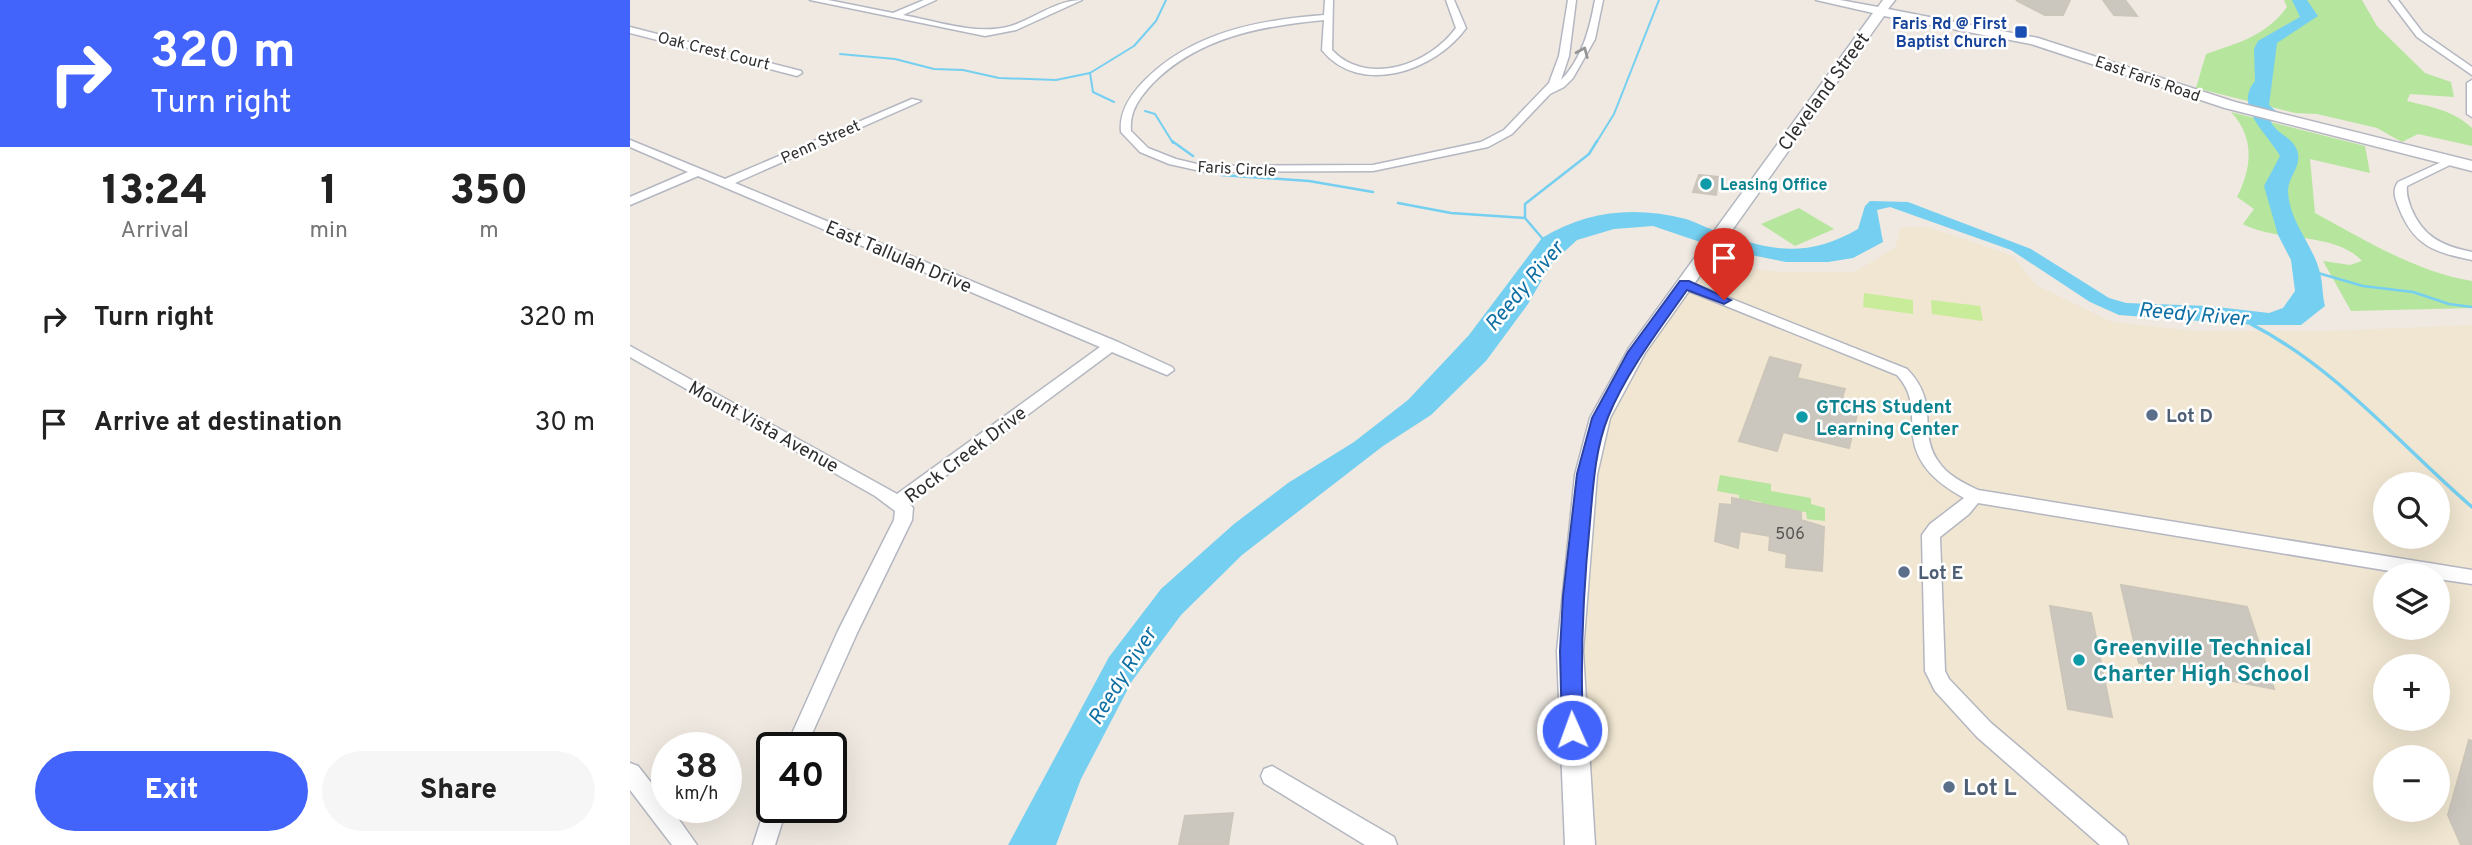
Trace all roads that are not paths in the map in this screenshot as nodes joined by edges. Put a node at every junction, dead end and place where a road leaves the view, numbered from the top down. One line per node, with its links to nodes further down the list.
1 (814, 0): 11 (street)
2 (932, 0): 11 (street)
3 (1078, 0): 11 (street)
4 (1329, 0): 12 (street)
5 (1451, 0): 12 (street)
6 (1572, 0): 17 (street, Faris Circle)
7 (1599, 0): 17 (street, Faris Circle, one-way to 7)
8 (1822, 0): 10 (street, East Faris Road)
9 (2393, 0): 14 (street)
10 (1885, 6): 21 (street, East Faris Road); 27 (street, Cleveland Street)
11 (891, 16)
12 (1328, 17): 17 (street, Faris Circle)
13 (630, 30): 15 (street, Oak Crest Court)
14 (2472, 72)
15 (797, 73)
16 (2472, 83): 19 (street)
17 (1548, 92)
18 (916, 101): 24 (street, Penn Street)
19 (2472, 114)
20 (630, 143): 23 (street, East Tallulah Drive)
21 (2450, 160): 22 (street, East Faris Road); 26 (street)
22 (2472, 166)
23 (698, 172): 24 (street, East Tallulah Drive); 25 (street)
24 (725, 183): 28 (street, East Tallulah Drive)
25 (630, 201)
26 (2472, 256)
27 (1684, 284): 31 (street); 41 (street, Cleveland Street)
28 (1113, 345): 30 (street, East Tallulah Drive); 32 (street, Rock Creek Drive)
29 (630, 351): 32 (street, Mount Vista Avenue)
30 (1167, 370)
31 (1974, 496): 33 (street); 42 (street)
32 (898, 502): 34 (street, Rock Creek Drive)
33 (2472, 577)
34 (803, 732)
35 (630, 773): 38 (street)
36 (1272, 776): 40 (street)
37 (771, 823): 39 (street)
38 (686, 845)
39 (764, 845)
40 (1386, 845)
41 (1580, 845)
42 (2117, 845)

